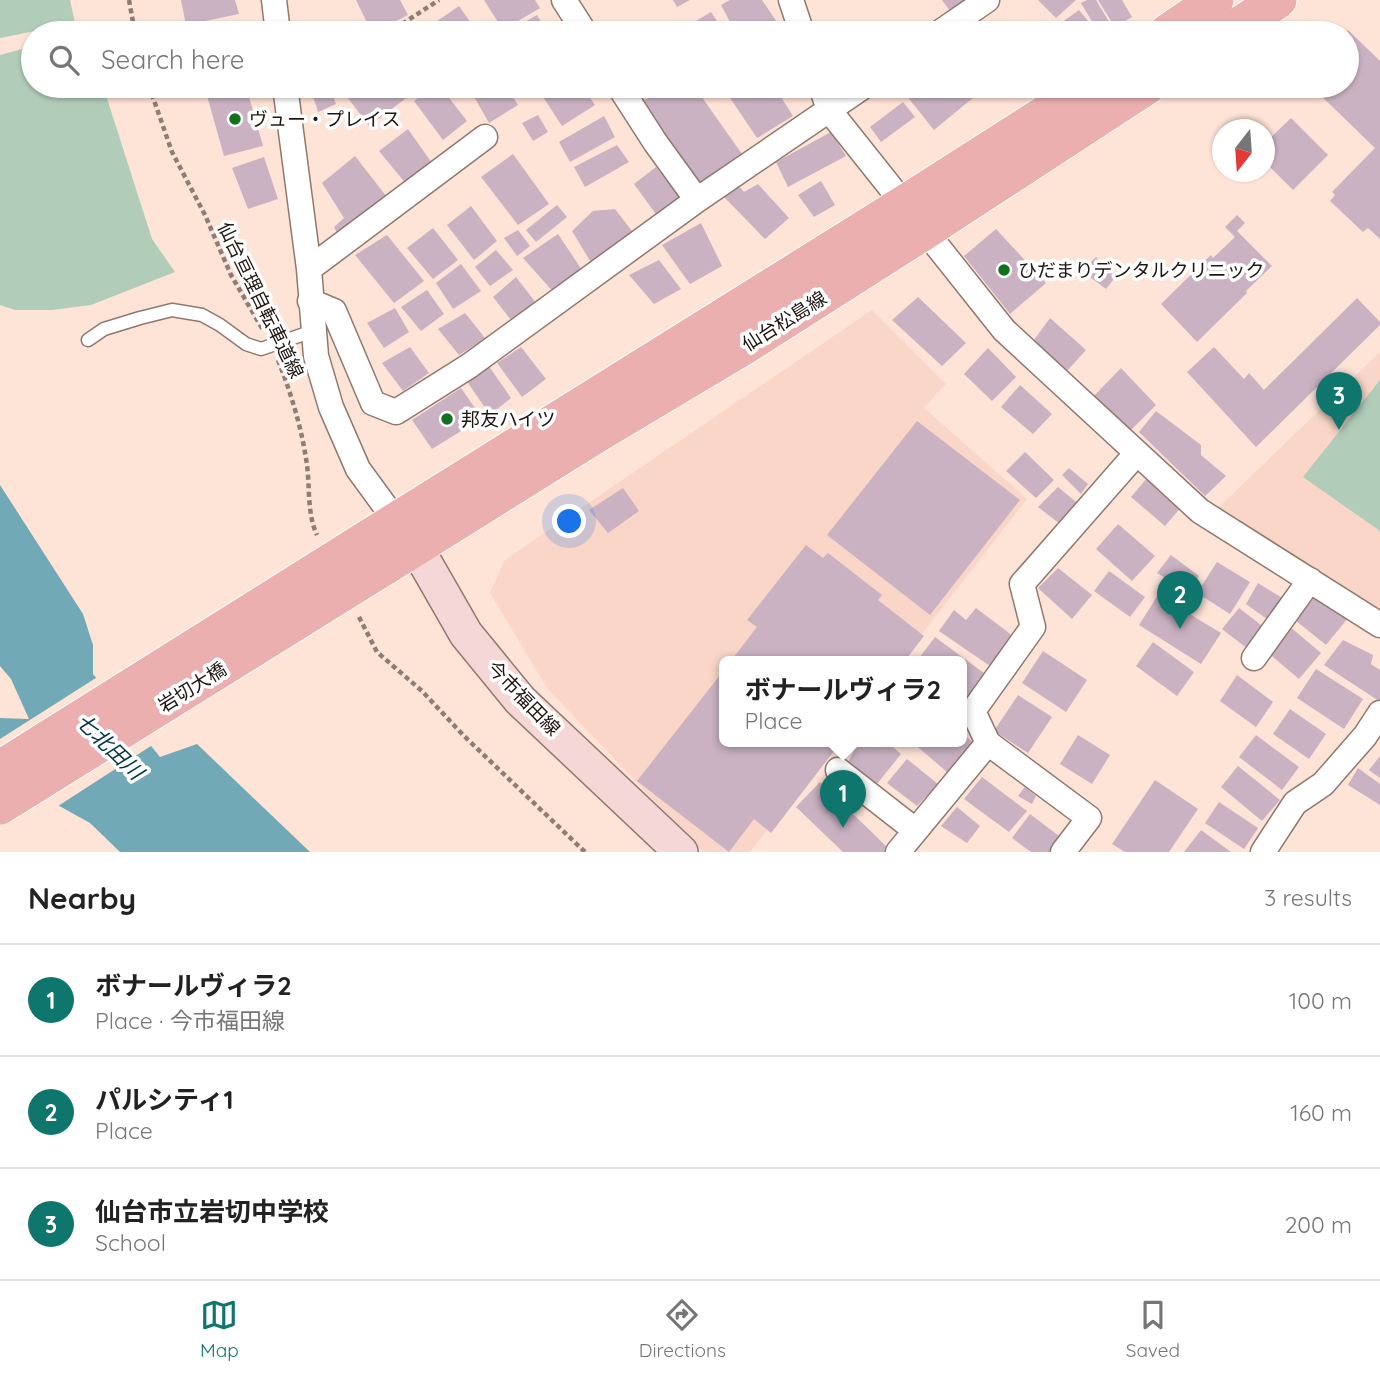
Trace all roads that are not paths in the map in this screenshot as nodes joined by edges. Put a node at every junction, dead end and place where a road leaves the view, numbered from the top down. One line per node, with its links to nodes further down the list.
1 (274, 0): 7 (street)
2 (564, 0): 8 (street)
3 (791, 0): 9 (street)
4 (987, 0): 10 (street)
5 (1215, 0): 11 (main road)
6 (1278, 0): 12 (main road)
7 (277, 21)
8 (577, 21)
9 (798, 21)
10 (956, 21)
11 (1184, 21)
12 (1246, 21)
13 (292, 98): 23 (street)
14 (627, 98): 21 (street)
15 (825, 98): 19 (street)
16 (846, 98): 19 (street)
17 (1073, 98): 22 (main road, 仙台松島線)
18 (1126, 98): 22 (main road, 仙台松島線)
19 (829, 110): 21 (street); 22 (street)
20 (485, 137): 23 (street)
21 (697, 200): 24 (street)
22 (915, 218): 27 (street); 28 (main road, 仙台松島線)
23 (309, 269): 24 (street)
24 (310, 300): 25 (street)
25 (313, 331): 26 (lane); 28 (street)
26 (88, 341)
27 (1136, 454): 29 (street); 33 (street)
28 (391, 544): 34 (main road, 岩切大橋, bridge); 36 (main road, 岩切大橋, bridge); 38 (main road, 今市福田線)
29 (1310, 580): 30 (street); 31 (street)
30 (1380, 625)
31 (1254, 658)
32 (1380, 713): 41 (street)
33 (988, 743): 37 (street); 40 (street)
34 (0, 769)
35 (838, 770): 37 (street)
36 (0, 806)
37 (915, 830): 39 (street)
38 (681, 852)
39 (898, 852)
40 (1063, 852)
41 (1263, 852)

